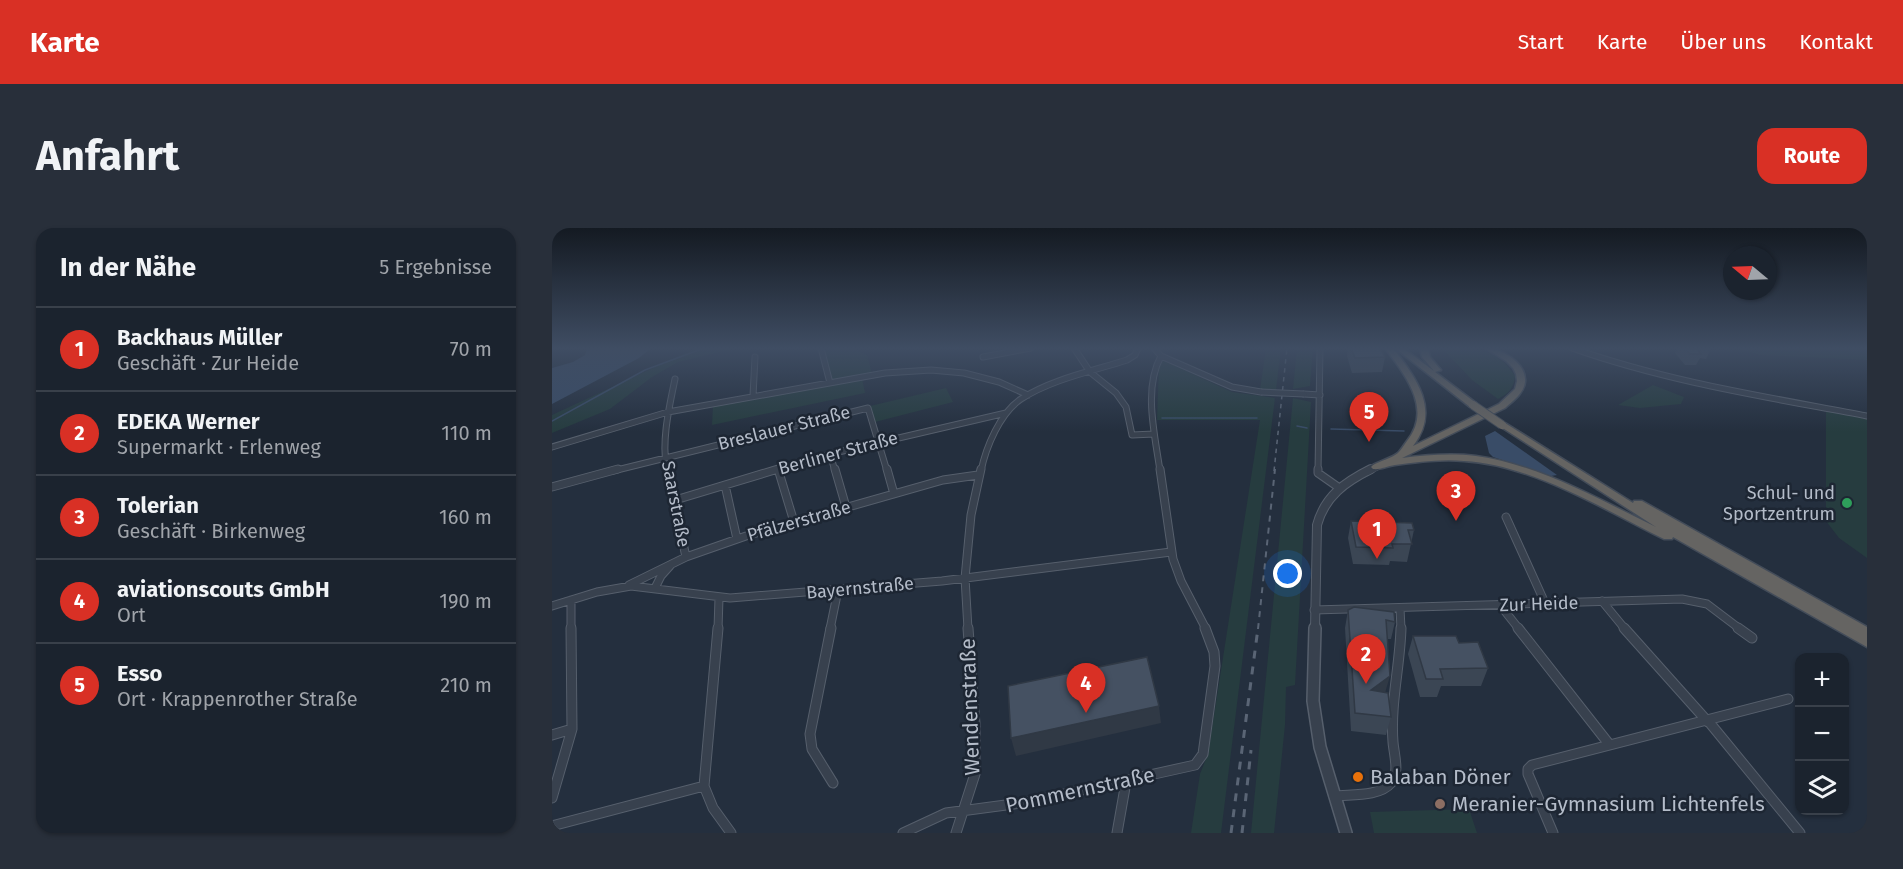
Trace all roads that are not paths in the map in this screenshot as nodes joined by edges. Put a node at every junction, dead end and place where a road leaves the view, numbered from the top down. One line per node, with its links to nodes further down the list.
1 (754, 376): 19 (street)
2 (828, 376): 16 (street)
3 (871, 376): 16 (street)
4 (981, 376): 17 (street)
5 (1078, 376): 17 (street)
6 (1095, 376): 25 (street)
7 (1154, 376): 25 (street)
8 (1207, 376): 18 (street, bridge)
9 (1320, 376): 18 (street)
10 (1408, 376): 30 (highway)
11 (1439, 376): 20 (highway)
12 (1444, 376): 20 (highway)
13 (1521, 376): 30 (highway)
14 (1665, 376): 23 (street)
15 (675, 379): 21 (street, Saarstraße)
16 (830, 383): 19 (street)
17 (1028, 394): 22 (street)
18 (1320, 395): 36 (street)
19 (753, 396): 21 (street)
20 (1476, 403): 24 (highway, bridge)
21 (668, 412): 27 (street); 29 (street, Saarstraße)
22 (1006, 413): 26 (street, Berliner Straße); 33 (street, Wendenstraße)
23 (1867, 416)
24 (1506, 423): 47 (highway); 59 (highway)
25 (1154, 434): 43 (street)
26 (878, 442): 28 (street, Berliner Straße); 29 (street, Breslauer Straße); 37 (street)
27 (552, 447)
28 (830, 454): 32 (street, Berliner Straße); 39 (street)
29 (665, 457): 35 (street); 38 (street, Saarstraße)
30 (1397, 458): 31 (highway)
31 (1380, 465): 36 (street); 47 (highway)
32 (778, 469): 34 (street, Berliner Straße); 41 (street)
33 (978, 475): 37 (street, Pfälzerstraße); 46 (street, Wendenstraße)
34 (725, 484): 38 (street, Berliner Straße); 42 (street)
35 (552, 487)
36 (1338, 488): 58 (street)
37 (894, 494): 39 (street, Pfälzerstraße)
38 (672, 501): 44 (street, Saarstraße)
39 (846, 507): 41 (street, Pfälzerstraße)
40 (1506, 517): 54 (street)
41 (794, 522): 42 (street, Pfälzerstraße)
42 (737, 539): 44 (street, Pfälzerstraße)
43 (1171, 552): 46 (street, Bayernstraße); 67 (street, Pommernstraße)
44 (687, 557): 45 (street, Pfälzerstraße)
45 (672, 565): 48 (street, Pfälzerstraße); 49 (street, Saarstraße)
46 (965, 578): 50 (street, Bayernstraße); 72 (street, Wendenstraße)
47 (1757, 580): 61 (highway)
48 (626, 586): 49 (street, Bayernstraße); 52 (street, Bayernstraße)
49 (655, 588): 51 (street, Bayernstraße)
50 (838, 590): 51 (street, Bayernstraße); 68 (street)
51 (719, 598): 69 (street)
52 (571, 600): 56 (street, Bayernstraße); 64 (street)
53 (1602, 601): 54 (street, Zur Heide); 60 (street, Zur Heide); 63 (street)
54 (1545, 603): 55 (street, Zur Heide)
55 (1500, 605): 57 (street, Zur Heide); 66 (street)
56 (552, 606)
57 (1400, 608): 58 (street, Zur Heide); 70 (street)
58 (1314, 610): 70 (street)
59 (1867, 633)
60 (1752, 638)
61 (1867, 642)
62 (1788, 699): 63 (street)
63 (1709, 722): 66 (street); 80 (street)
64 (572, 729): 65 (street); 71 (street)
65 (552, 735)
66 (1609, 744): 79 (street)
67 (1126, 782): 72 (street, Pommernstraße); 77 (street)
68 (833, 783)
69 (704, 786): 73 (street); 74 (street)
70 (1334, 796): 78 (street)
71 (552, 798)
72 (963, 811): 75 (street, Pommernstraße); 76 (street, Wendenstraße)
73 (552, 826)
74 (731, 833)
75 (903, 833)
76 (956, 833)
77 (1117, 833)
78 (1346, 833)
79 (1553, 833)
80 (1800, 833)

